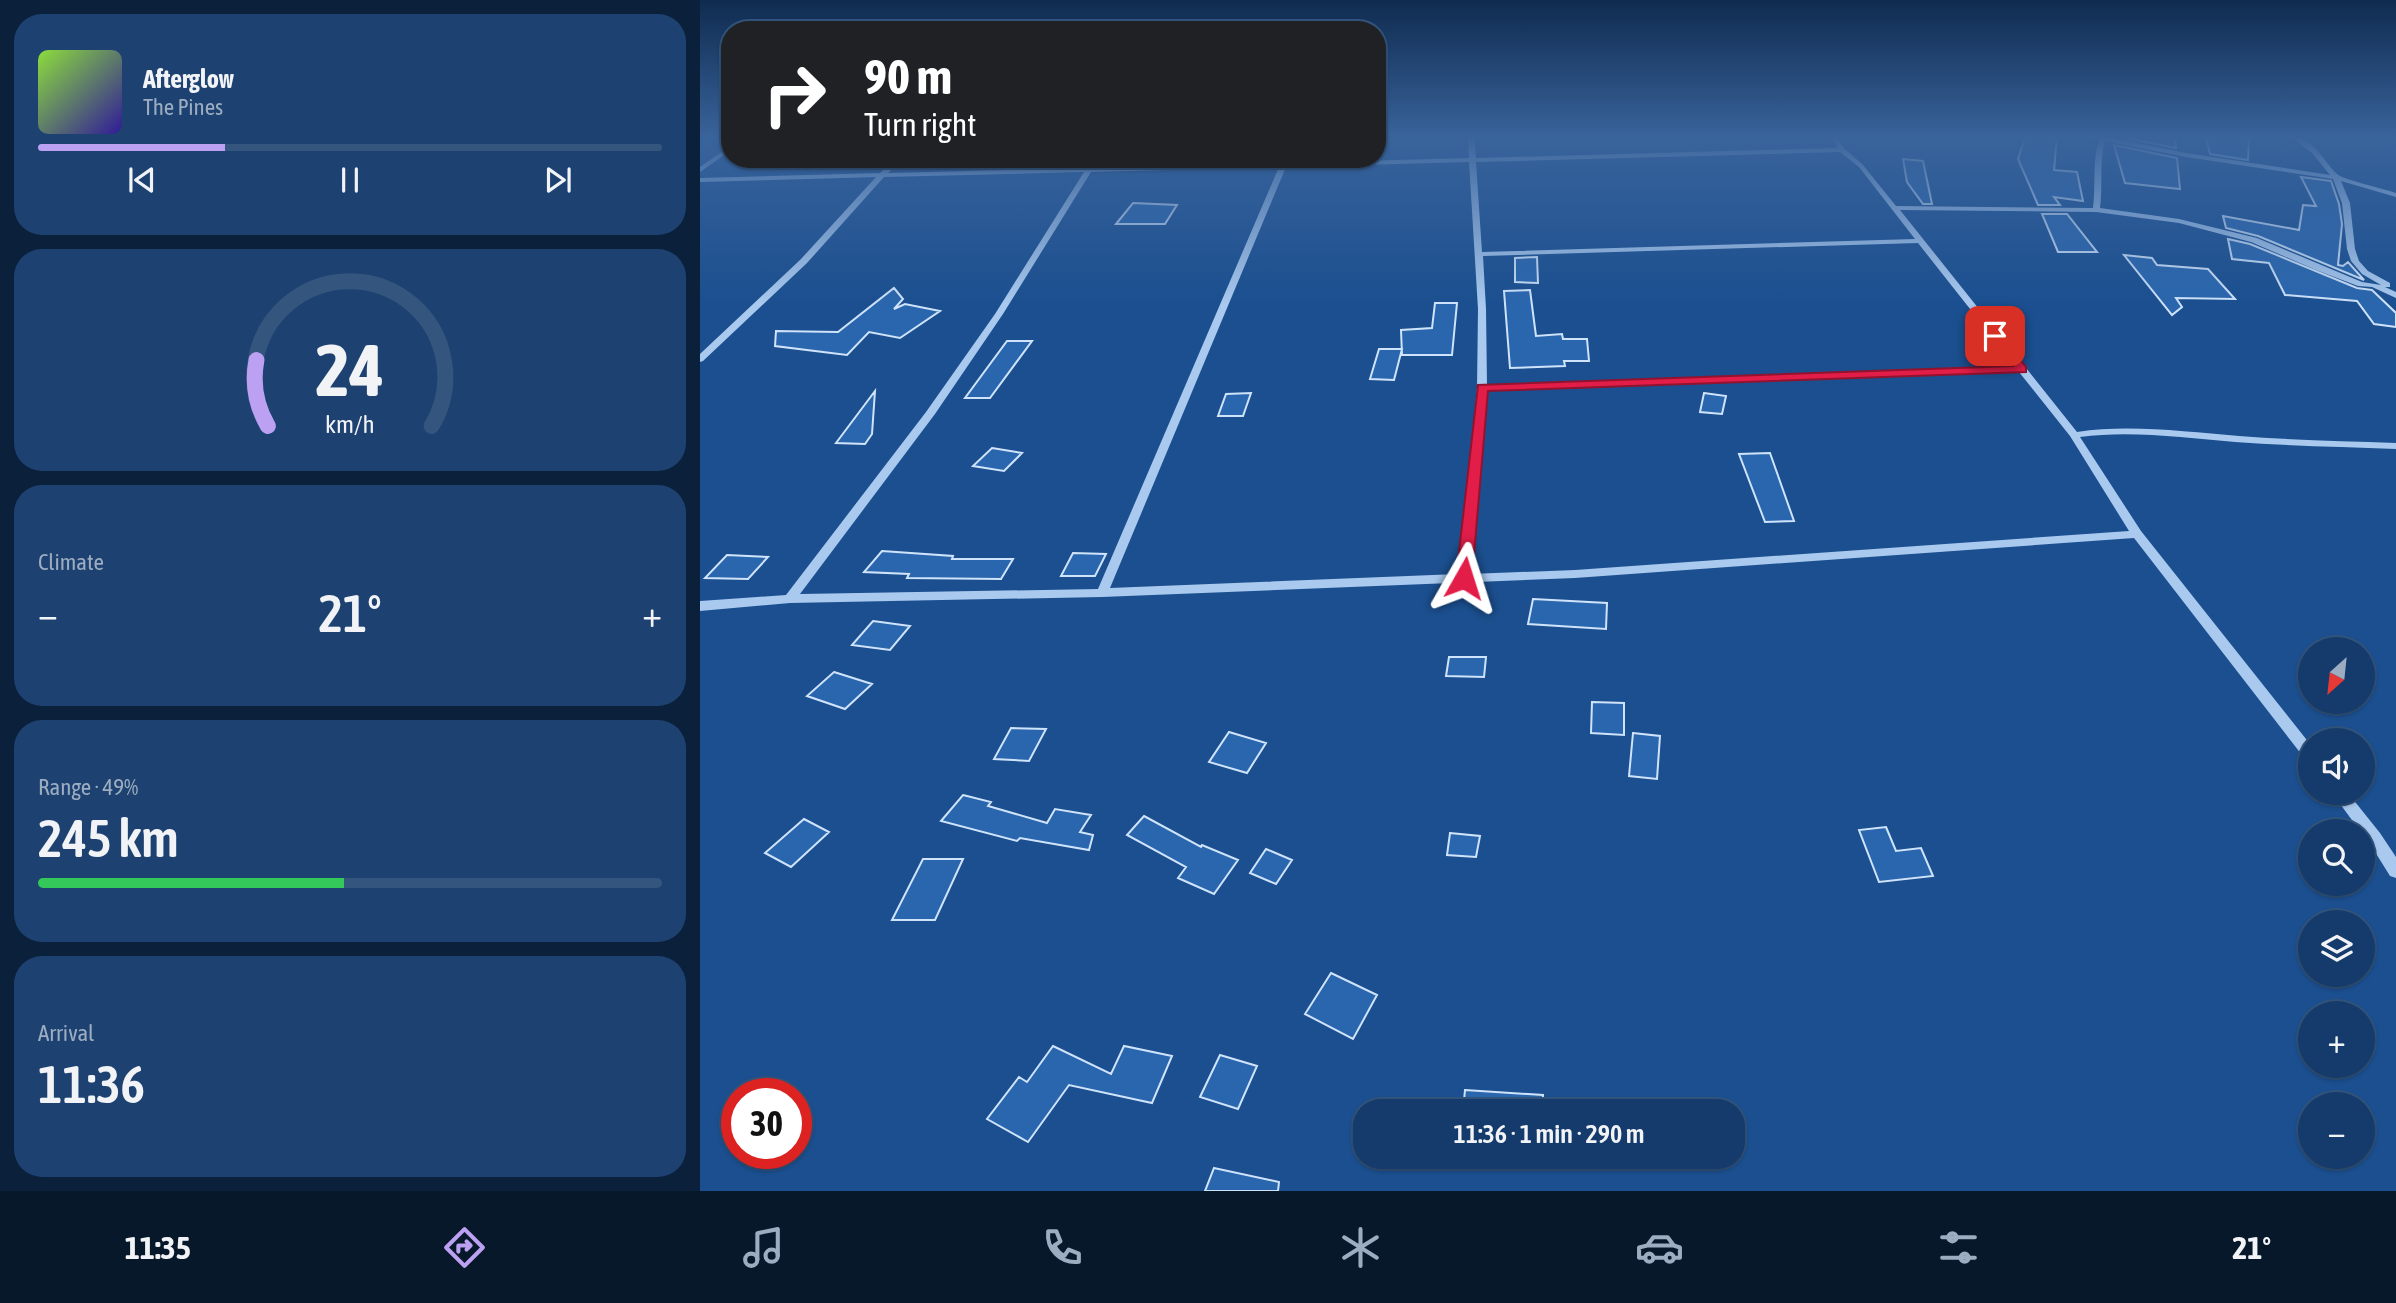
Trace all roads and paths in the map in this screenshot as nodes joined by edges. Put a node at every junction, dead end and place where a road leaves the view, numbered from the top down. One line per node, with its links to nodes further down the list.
1 (866, 193): 13 (street)
2 (1076, 193): 21 (street)
3 (1271, 193): 20 (street)
4 (1473, 193): 11 (street)
5 (1882, 193): 8 (street)
6 (2099, 193): 9 (street)
7 (2344, 193): 12 (street)
8 (1894, 208): 9 (street); 10 (street)
9 (2096, 209): 12 (street)
10 (1921, 241): 11 (street); 14 (street)
11 (1478, 254): 15 (street)
12 (2396, 293)
13 (700, 359)
14 (2022, 369): 15 (street); 16 (street)
15 (1482, 388): 19 (street)
16 (2074, 435): 17 (street); 18 (street)
17 (2396, 446)
18 (2137, 534): 19 (street); 23 (street)
19 (1464, 578): 20 (street)
20 (1102, 593): 21 (street)
21 (790, 599): 22 (street)
22 (700, 606)
23 (2298, 740)
24 (2348, 805): 25 (street)
25 (2396, 871)

